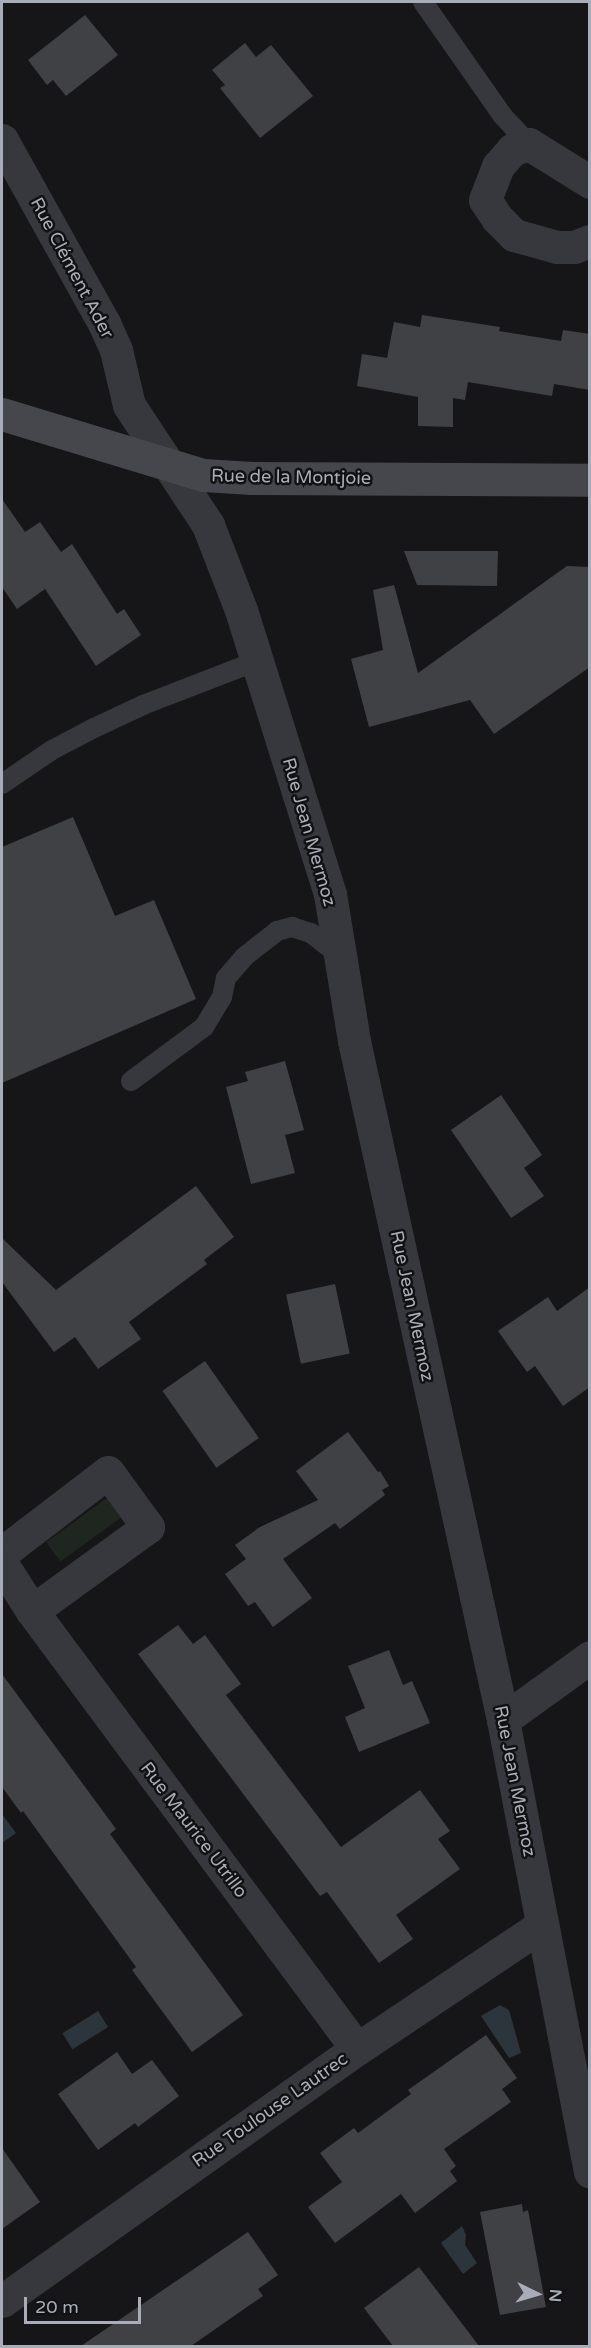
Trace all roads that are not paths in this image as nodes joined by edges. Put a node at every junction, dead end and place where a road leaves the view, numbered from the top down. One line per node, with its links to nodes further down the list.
1 (423, 2): 3 (lane)
2 (2, 140): 7 (street, Rue Clément Ader)
3 (529, 144): 4 (street); 5 (street)
4 (590, 183)
5 (590, 242)
6 (2, 414): 7 (main road, Rue de la Montjoie)
7 (166, 463): 8 (main road, Rue de la Montjoie); 9 (street, Rue Jean Mermoz)
8 (590, 480)
9 (257, 661): 10 (lane); 11 (street, Rue Jean Mermoz)
10 (2, 784)
11 (340, 956): 12 (lane); 17 (street, Rue Jean Mermoz)
12 (131, 1081)
13 (2, 1553): 15 (street)
14 (2, 1564): 15 (street, Rue Maurice Utrillo)
15 (32, 1611): 19 (street, Rue Maurice Utrillo)
16 (590, 1657): 17 (street)
17 (503, 1720): 18 (street, Rue Jean Mermoz)
18 (542, 1925): 19 (street, Rue Toulouse Lautrec); 20 (street, Rue Jean Mermoz)
19 (357, 2049): 21 (street, Rue Toulouse Lautrec)
20 (590, 2172)
21 (2, 2301)

